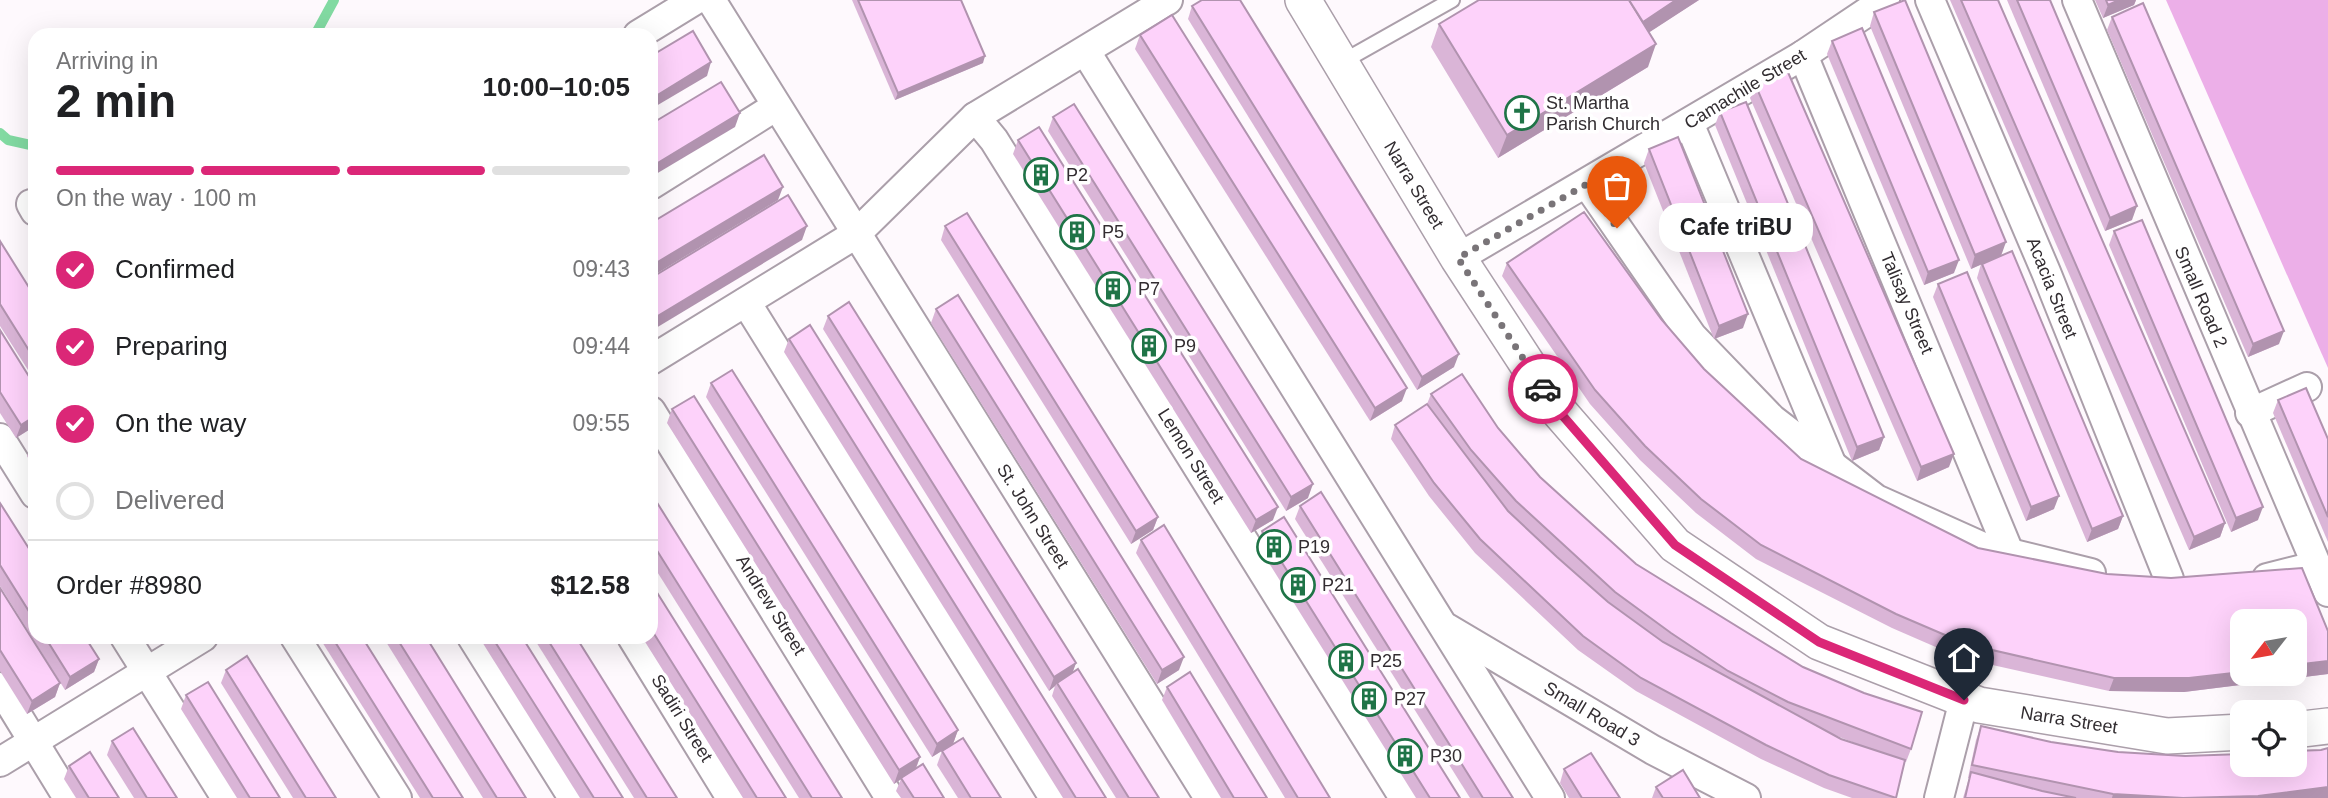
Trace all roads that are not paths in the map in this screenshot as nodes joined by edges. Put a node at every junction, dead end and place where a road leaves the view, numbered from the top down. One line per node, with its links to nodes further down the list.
1 (695, 0): 9 (street)
2 (711, 0): 13 (street, St. John Street)
3 (1168, 0): 10 (street)
4 (1303, 0): 12 (street, Narra Street)
5 (1452, 0): 12 (lane)
6 (1885, 0): 11 (street, Camachile Street)
7 (1930, 0): 28 (street, Acacia Street)
8 (2077, 0): 23 (street, Small Road 2)
9 (649, 28)
10 (1086, 52): 14 (street); 32 (street)
11 (1804, 55): 15 (street, Camachile Street); 28 (street, Talisay Street)
12 (1340, 63): 19 (street, Narra Street)
13 (775, 107): 16 (street); 18 (street, St. John Street)
14 (975, 117): 18 (street); 55 (street, Lemon Street)
15 (1689, 123): 17 (street, Camachile Street); 26 (street)
16 (658, 181)
17 (1587, 184): 19 (street, Camachile Street); 26 (street)
18 (856, 234): 20 (street); 54 (street, St. John Street)
19 (1458, 258): 40 (street, Narra Street)
20 (746, 302): 21 (street); 53 (street)
21 (658, 356)
22 (2307, 387): 23 (street)
23 (2250, 412): 29 (street, Small Road 2)
24 (658, 422): 52 (street, Andrew Street)
25 (0, 438): 27 (street)
26 (1832, 465): 28 (street)
27 (28, 483)
28 (2009, 552)
29 (2315, 566): 30 (street); 31 (street, Small Road 2)
30 (2240, 582)
31 (2328, 593)
32 (1442, 625): 46 (street, Small Road 3); 56 (street)
33 (129, 644): 38 (street)
34 (192, 644): 38 (street)
35 (299, 644): 49 (street)
36 (476, 644): 50 (street)
37 (636, 644): 51 (street, Sadiri Street)
38 (147, 672): 44 (street); 48 (street)
39 (0, 687): 44 (street)
40 (1964, 700): 43 (street, Narra Street); 58 (street)
41 (2328, 726): 42 (street)
42 (2307, 728)
43 (2230, 733)
44 (33, 741): 45 (street); 47 (street)
45 (0, 762)
46 (1724, 792): 57 (street, Small Road 3)
47 (68, 798)
48 (226, 798)
49 (397, 798)
50 (573, 798)
51 (731, 798)
52 (890, 798)
53 (1054, 798)
54 (1209, 798)
55 (1404, 798)
56 (1550, 798)
57 (1745, 798)
58 (1939, 798)

